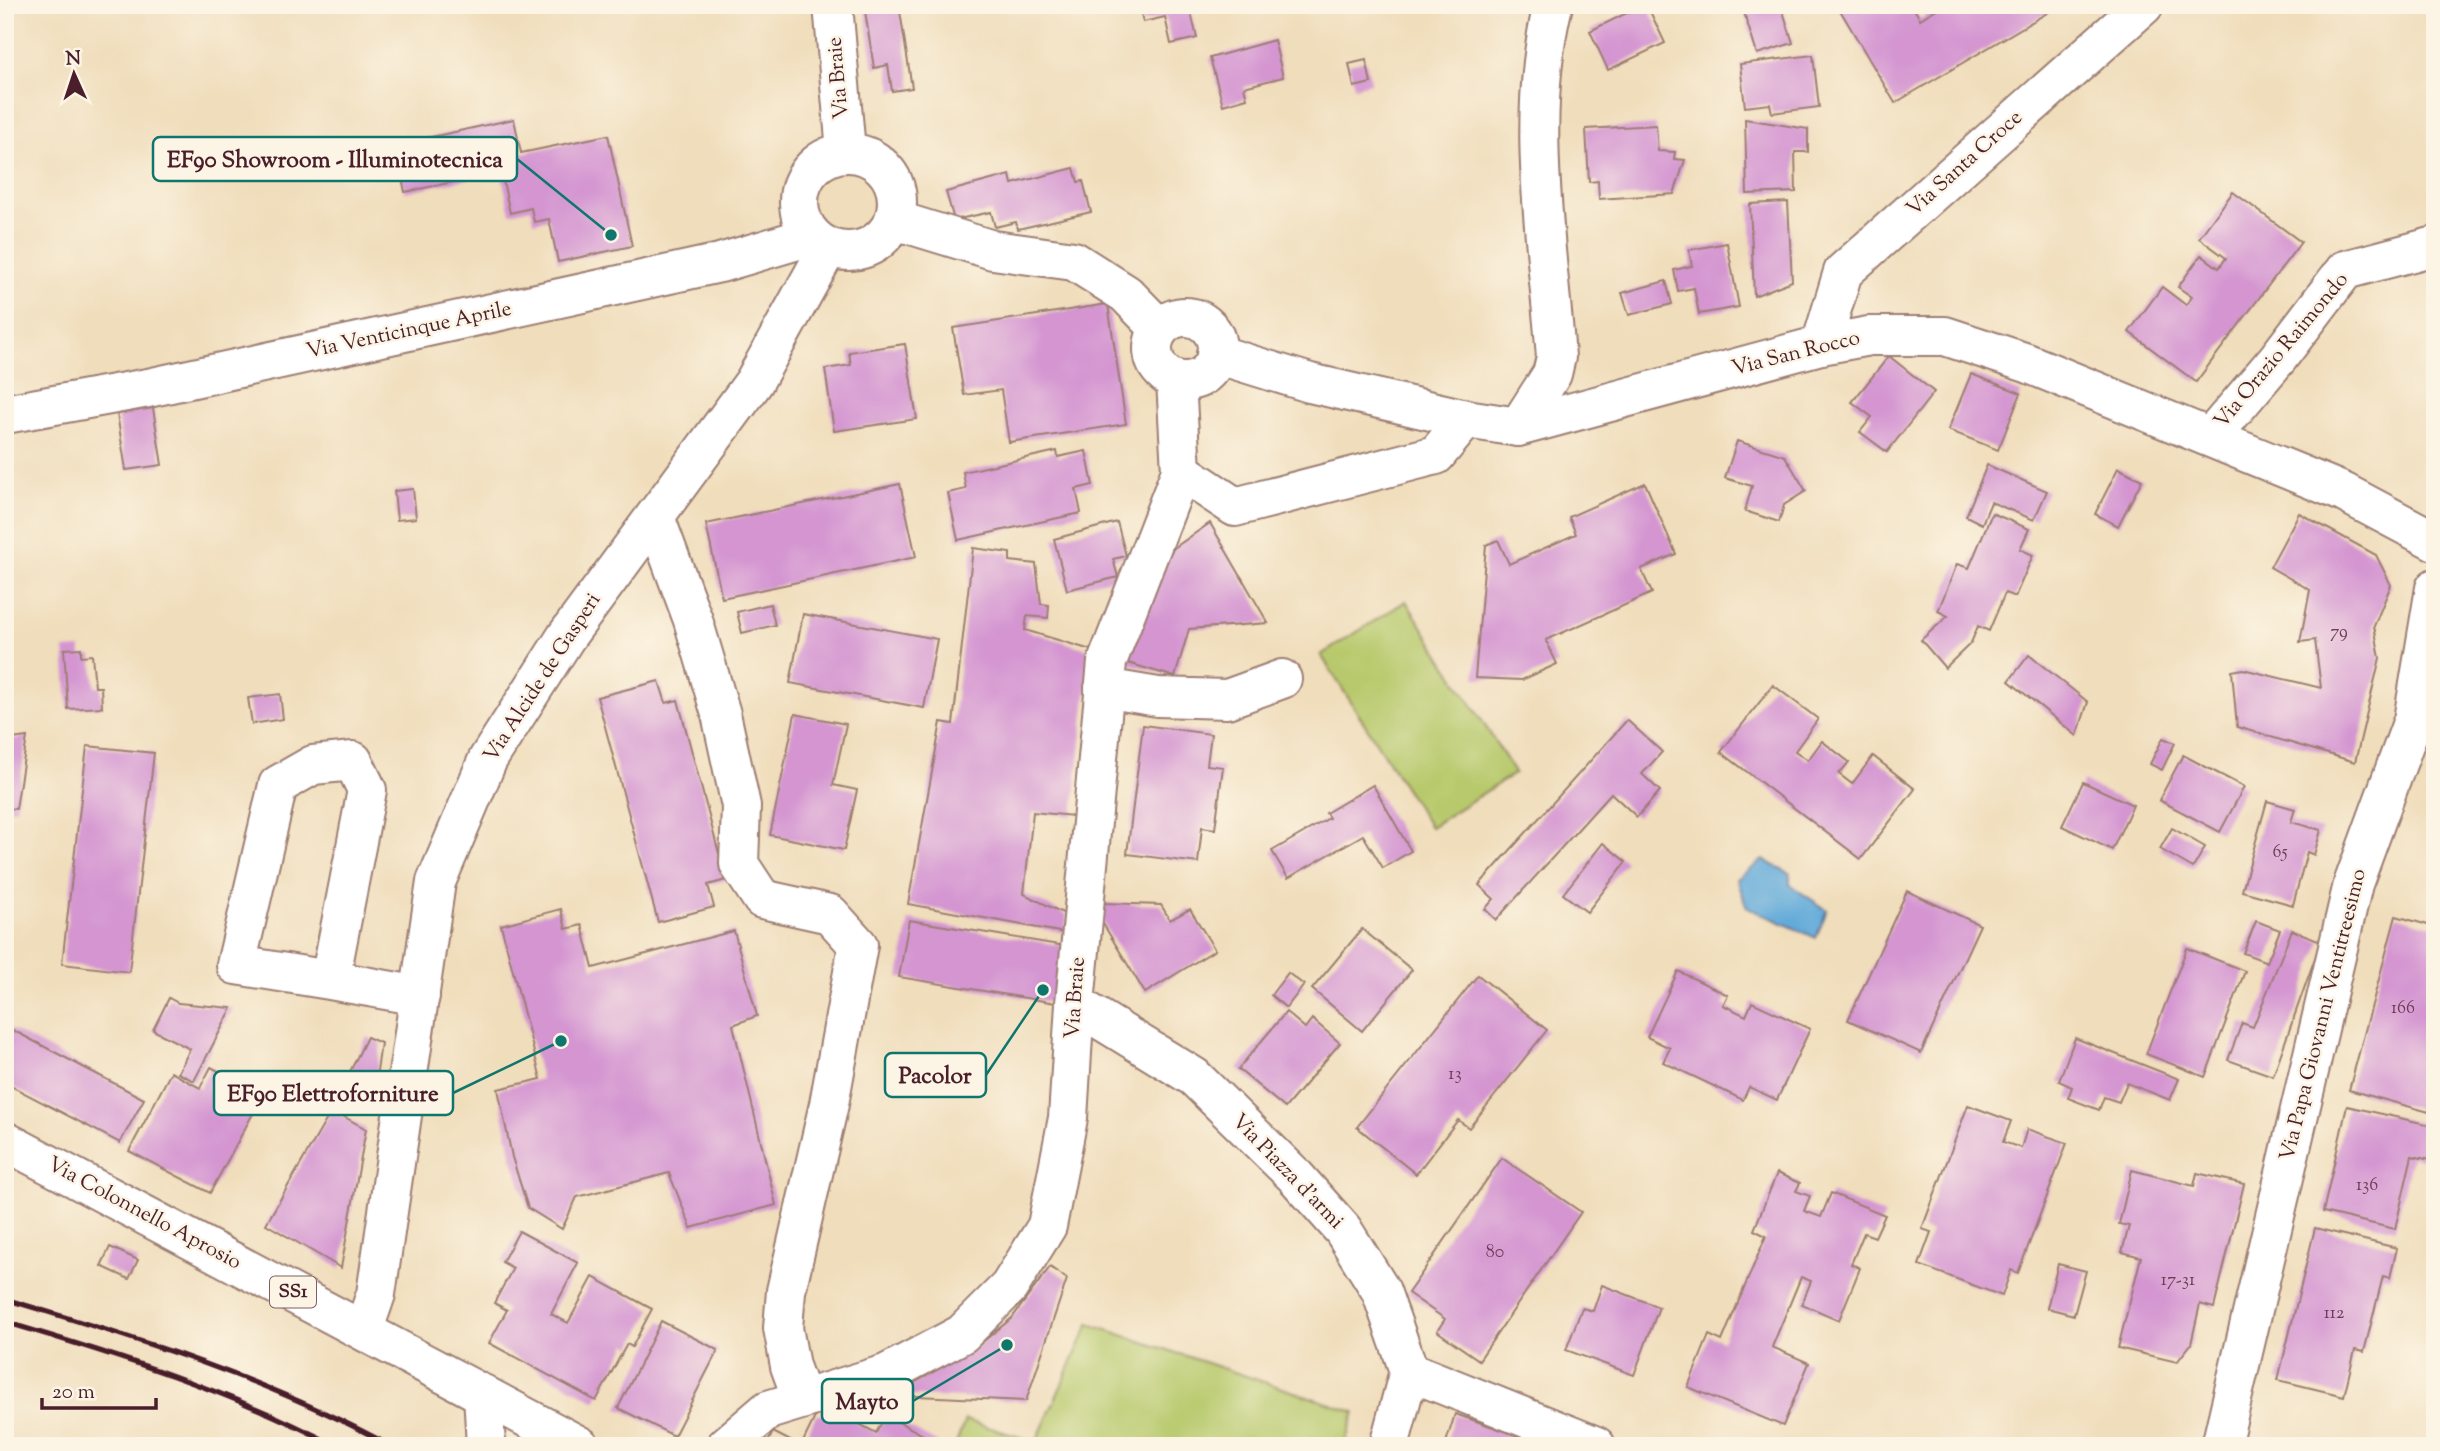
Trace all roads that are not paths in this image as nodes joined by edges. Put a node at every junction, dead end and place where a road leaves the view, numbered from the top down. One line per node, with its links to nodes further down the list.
1 (833, 5): 4 (street, Via Braie)
2 (1553, 5): 14 (street)
3 (2144, 5): 9 (street, Via Santa Croce)
4 (846, 151): 5 (street); 6 (street)
5 (895, 220): 6 (street); 8 (street)
6 (819, 242): 12 (street, Via Venticinque Aprile); 17 (street, Via Alcide de Gasperi)
7 (2435, 246): 15 (street, Via Orazio Raimondo)
8 (1159, 328): 10 (street); 11 (street)
9 (1821, 345): 14 (street, Via San Rocco); 15 (street, Via San Rocco)
10 (1216, 354): 11 (street); 13 (street, Via San Rocco)
11 (1176, 380): 16 (street, Via Braie)
12 (5, 414)
13 (1466, 419): 14 (street, Via San Rocco); 16 (street)
14 (1518, 427)
15 (2211, 437): 18 (street, Via San Rocco)
16 (1181, 471): 21 (street, Via Braie)
17 (655, 517): 23 (street, Via Alcide de Gasperi); 29 (street)
18 (2435, 541)
19 (2435, 588): 35 (street, Via Papa Giovanni Ventitreesimo)
20 (1282, 679): 21 (street)
21 (1104, 688): 24 (street, Via Braie)
22 (330, 979): 22 (street); 23 (street)
23 (420, 996): 26 (street, Via Alcide de Gasperi)
24 (1075, 1004): 27 (street, Via Piazza d'armi); 29 (street, Via Braie)
25 (5, 1141): 26 (street, Via Colonnello Aprosio / SS1)
26 (364, 1329): 28 (street, Via Colonnello Aprosio / SS1)
27 (1409, 1371): 33 (street); 34 (street)
28 (483, 1394): 30 (street); 31 (street, Via Colonnello Aprosio / SS1)
29 (802, 1399): 32 (street, Via Braie)
30 (486, 1446)
31 (580, 1446)
32 (726, 1446)
33 (1389, 1446)
34 (1596, 1446)
35 (2221, 1446)

